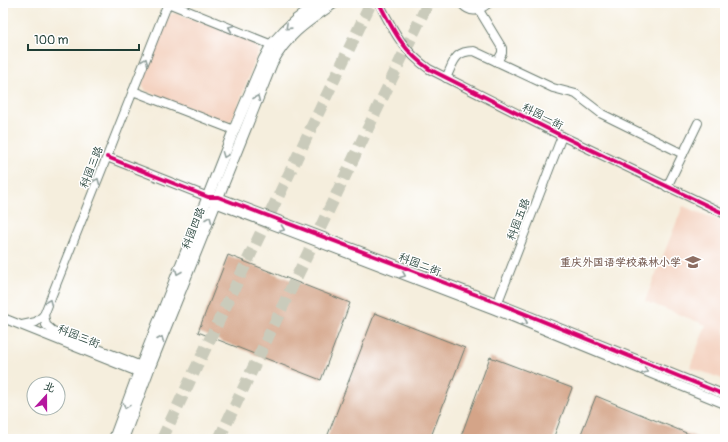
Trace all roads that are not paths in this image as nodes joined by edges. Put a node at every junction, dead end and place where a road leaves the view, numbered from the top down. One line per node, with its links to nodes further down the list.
1 (168, 3): 8 (street, one-way to 1); 11 (street, 科园三路, one-way to 1)
2 (319, 3): 8 (main road, 科园四路, one-way to 8)
3 (334, 3): 8 (main road, 科园四路)
4 (379, 3): 10 (street, 科园一街)
5 (461, 3): 7 (street)
6 (489, 3): 7 (street)
7 (479, 10): 9 (street)
8 (276, 46): 13 (main road, 科园四路); 18 (main road, 科园四路, one-way to 8)
9 (497, 62): 10 (street); 15 (street)
10 (446, 78): 14 (street, 科园一街)
11 (133, 91): 13 (street); 16 (street, 科园三路)
12 (698, 123): 15 (street)
13 (234, 130): 18 (main road, 科园四路, one-way to 18)
14 (562, 136): 17 (street, 科园一街); 20 (street, 科园五路)
15 (683, 154): 17 (street)
16 (107, 157): 18 (street, 科园二街); 21 (street, 科园三路, one-way to 16)
17 (667, 187): 19 (street, 科园一街)
18 (214, 199): 20 (street, 科园二街); 24 (main road, 科园四路)
19 (725, 214)
20 (496, 306): 25 (street, 科园二街); 26 (street, 科园二街, one-way to 26)
21 (44, 316): 23 (street); 24 (street, 科园三街)
22 (3, 318): 23 (street, 科园三街)
23 (22, 325): 24 (street, 科园三街)
24 (144, 371): 27 (main road, 科园四路, one-way to 27); 28 (main road, 科园四路)
25 (725, 395)
26 (725, 404)
27 (114, 439)
28 (123, 439)

